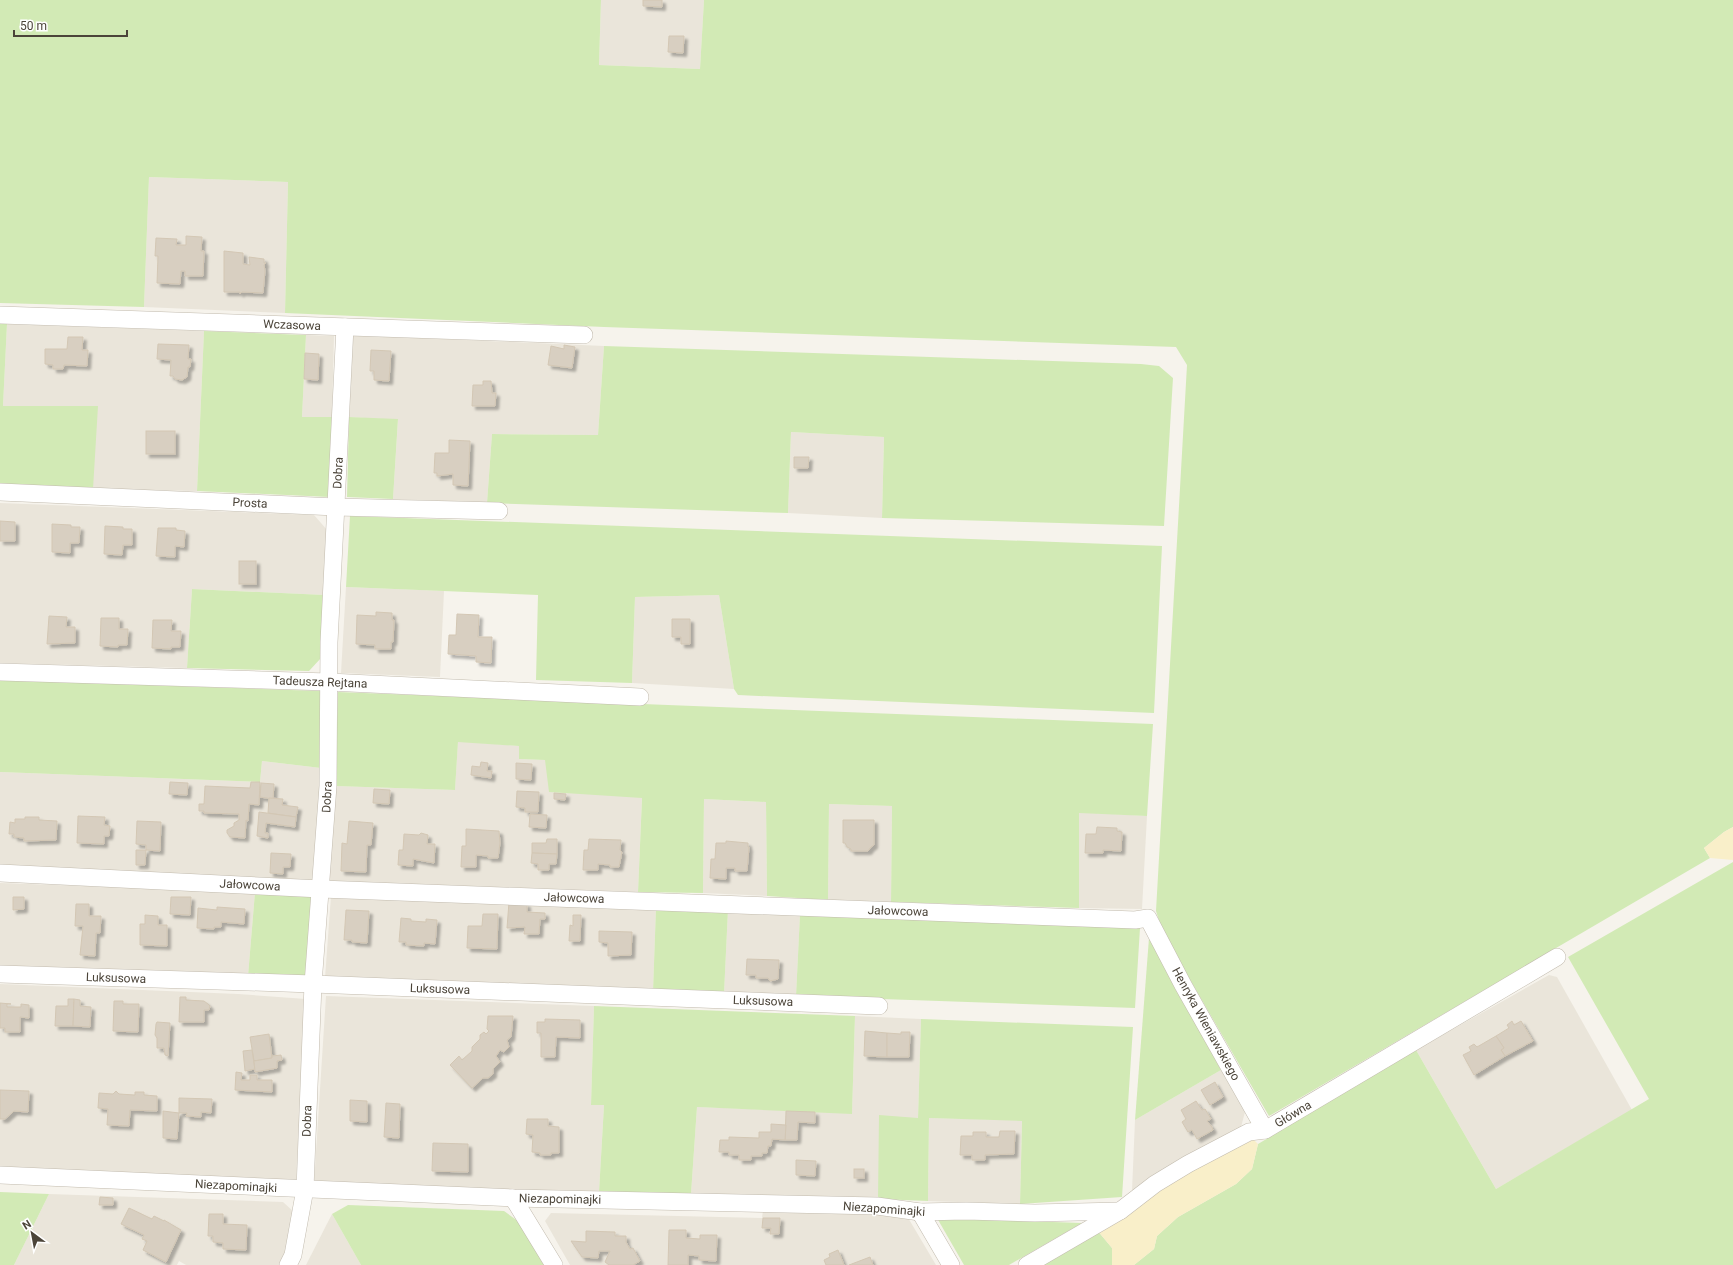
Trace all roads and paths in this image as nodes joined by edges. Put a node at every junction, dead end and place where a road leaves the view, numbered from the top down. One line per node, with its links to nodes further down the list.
1 (0, 315): 2 (street, Wczasowa)
2 (345, 327): 3 (street, Wczasowa); 5 (street, Dobra)
3 (584, 334)
4 (0, 492): 5 (street, Prosta)
5 (336, 507): 6 (street, Prosta); 8 (street, Dobra)
6 (499, 511)
7 (0, 672): 8 (street, Tadeusza Rejtana)
8 (329, 682): 9 (street, Tadeusza Rejtana); 11 (street, Dobra)
9 (640, 697)
10 (0, 873): 11 (street, Jałowcowa)
11 (321, 889): 12 (street, Jałowcowa); 15 (street, Dobra)
12 (1148, 918): 17 (street, Henryka Wieniawskiego)
13 (1557, 957): 17 (street, Główna)
14 (0, 974): 15 (street, Luksusowa)
15 (313, 984): 16 (street, Luksusowa); 19 (street, Dobra)
16 (879, 1006)
17 (1266, 1130): 21 (street, Główna)
18 (0, 1175): 19 (street, Niezapominajki)
19 (305, 1189): 20 (street, Niezapominajki); 23 (street, Dobra)
20 (513, 1198): 22 (street, Niezapominajki); 24 (street)
21 (1120, 1211): 22 (street, Niezapominajki); 26 (street, Główna)
22 (920, 1212): 25 (street)
23 (288, 1265)
24 (554, 1265)
25 (951, 1265)
26 (1027, 1265)

